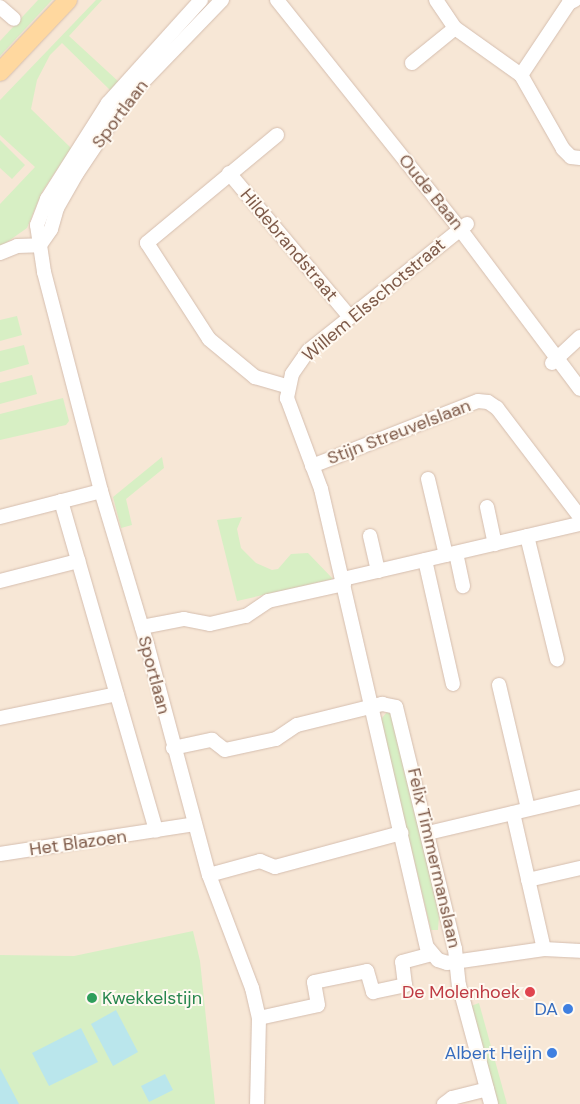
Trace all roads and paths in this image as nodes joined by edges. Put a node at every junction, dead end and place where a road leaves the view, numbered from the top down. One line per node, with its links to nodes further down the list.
1 (201, 0): 17 (street, Sportlaan)
2 (222, 0): 17 (street, Sportlaan)
3 (277, 0): 16 (street, Oude Baan)
4 (436, 0): 9 (street)
5 (570, 1): 12 (street)
6 (62, 5): 11 (main road)
7 (0, 7): 8 (street)
8 (14, 19)
9 (455, 28): 10 (street); 12 (street)
10 (412, 63)
11 (0, 72)
12 (521, 75): 14 (street)
13 (277, 135): 15 (street, Hildebrandstraat)
14 (580, 158)
15 (229, 173): 19 (street, Hildebrandstraat); 22 (street, Hildebrandstraat)
16 (464, 226): 19 (street, Willem Elsschotstraat); 21 (street, Oude Baan)
17 (40, 245): 18 (street); 26 (street, Sportlaan)
18 (0, 253)
19 (350, 317): 22 (street, Willem Elsschotstraat)
20 (580, 337): 21 (street)
21 (554, 361): 23 (street, Oude Baan)
22 (289, 387): 24 (street, Willem Elsschotstraat)
23 (580, 389)
24 (312, 466): 30 (street, Stijn Streuvelslaan); 40 (street, Willem Elsschotstraat)
25 (428, 479): 35 (street)
26 (101, 492): 27 (street); 42 (street, Sportlaan)
27 (61, 501): 29 (street); 37 (street)
28 (487, 508): 34 (street)
29 (0, 517)
30 (580, 517)
31 (580, 524): 33 (street)
32 (370, 536): 38 (street)
33 (527, 536): 34 (street); 43 (street)
34 (495, 544): 35 (street)
35 (451, 554): 36 (street); 41 (street)
36 (425, 560): 38 (street); 44 (street)
37 (78, 561): 39 (street); 46 (street)
38 (378, 571): 40 (street)
39 (0, 581)
40 (344, 582): 42 (street); 47 (street, Felix Timmermanslaan)
41 (463, 586)
42 (142, 627): 49 (street, Sportlaan)
43 (557, 659)
44 (453, 684)
45 (499, 685): 51 (street)
46 (117, 694): 48 (street); 54 (street)
47 (372, 706): 49 (street); 55 (street, Felix Timmermanslaan); 56 (street, Felix Timmermanslaan)
48 (0, 718)
49 (173, 748): 53 (street, Sportlaan)
50 (580, 797): 51 (street)
51 (528, 809): 52 (street)
52 (513, 813): 56 (street); 60 (street)
53 (195, 824): 54 (street, Het Blazoen); 59 (street, Sportlaan)
54 (156, 831): 57 (street, Het Blazoen)
55 (401, 833): 59 (street); 63 (street, Felix Timmermanslaan)
56 (428, 833): 64 (street, Felix Timmermanslaan)
57 (0, 854)
58 (580, 868): 60 (street)
59 (209, 875): 65 (street, Sportlaan)
60 (528, 880): 61 (street)
61 (544, 949): 62 (street); 64 (street)
62 (580, 951)
63 (432, 954): 64 (street, Felix Timmermanslaan); 65 (street)
64 (457, 964): 66 (street)
65 (259, 1018): 67 (street, Sportlaan)
66 (487, 1089): 68 (street); 69 (street)
67 (256, 1104)
68 (444, 1104)
69 (491, 1104)

